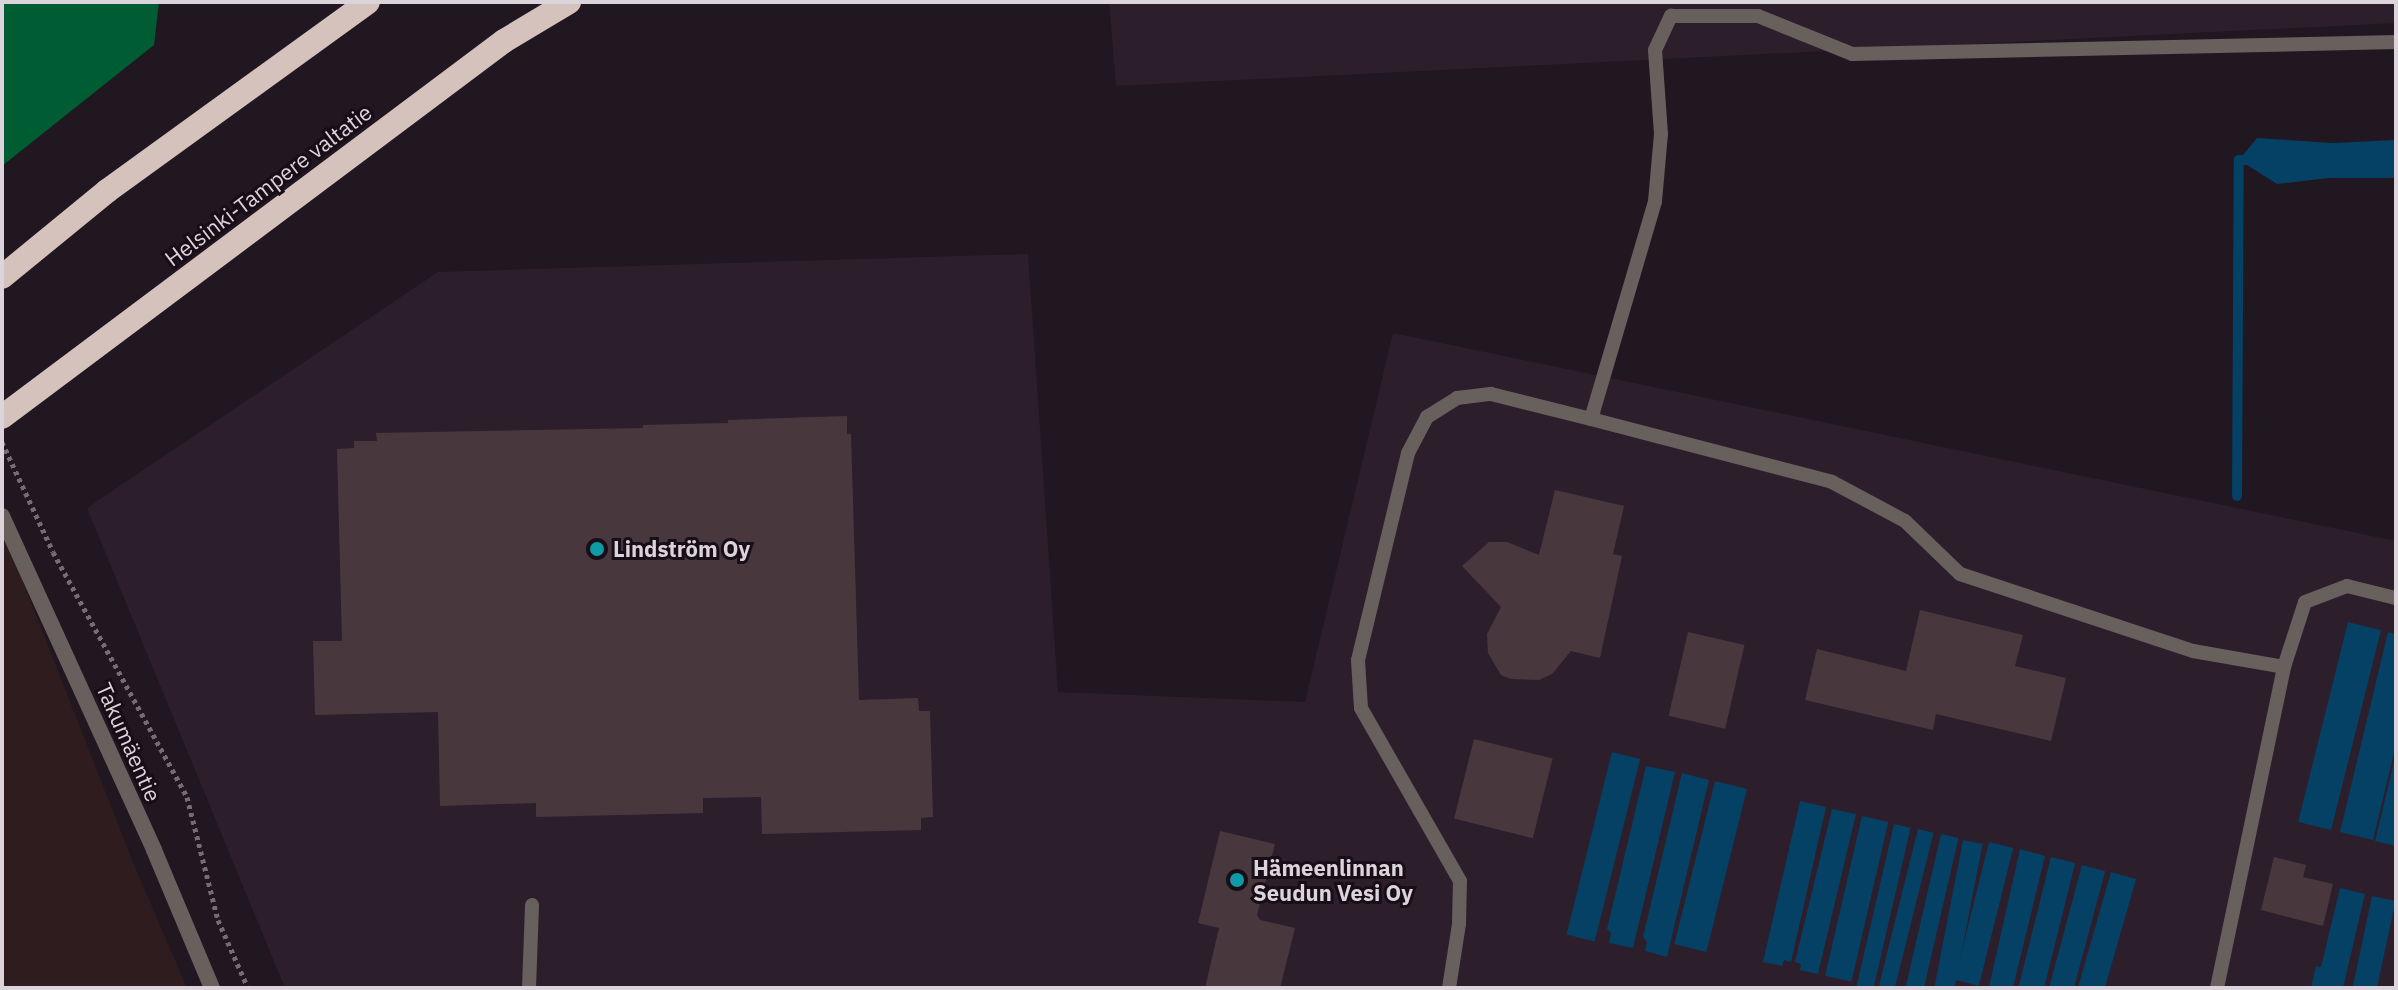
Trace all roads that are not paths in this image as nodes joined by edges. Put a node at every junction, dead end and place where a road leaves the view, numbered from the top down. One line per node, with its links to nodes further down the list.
1 (368, 2): 4 (highway)
2 (569, 2): 5 (highway, Helsinki-Tampere valtatie)
3 (2396, 42): 6 (lane)
4 (2, 277)
5 (2, 417)
6 (1591, 419): 9 (lane); 13 (lane)
7 (2, 516): 11 (street, Takumäentie)
8 (2396, 598): 9 (lane)
9 (2284, 667): 14 (lane)
10 (532, 905): 12 (lane)
11 (212, 988)
12 (529, 988)
13 (1449, 988)
14 (2217, 988)

